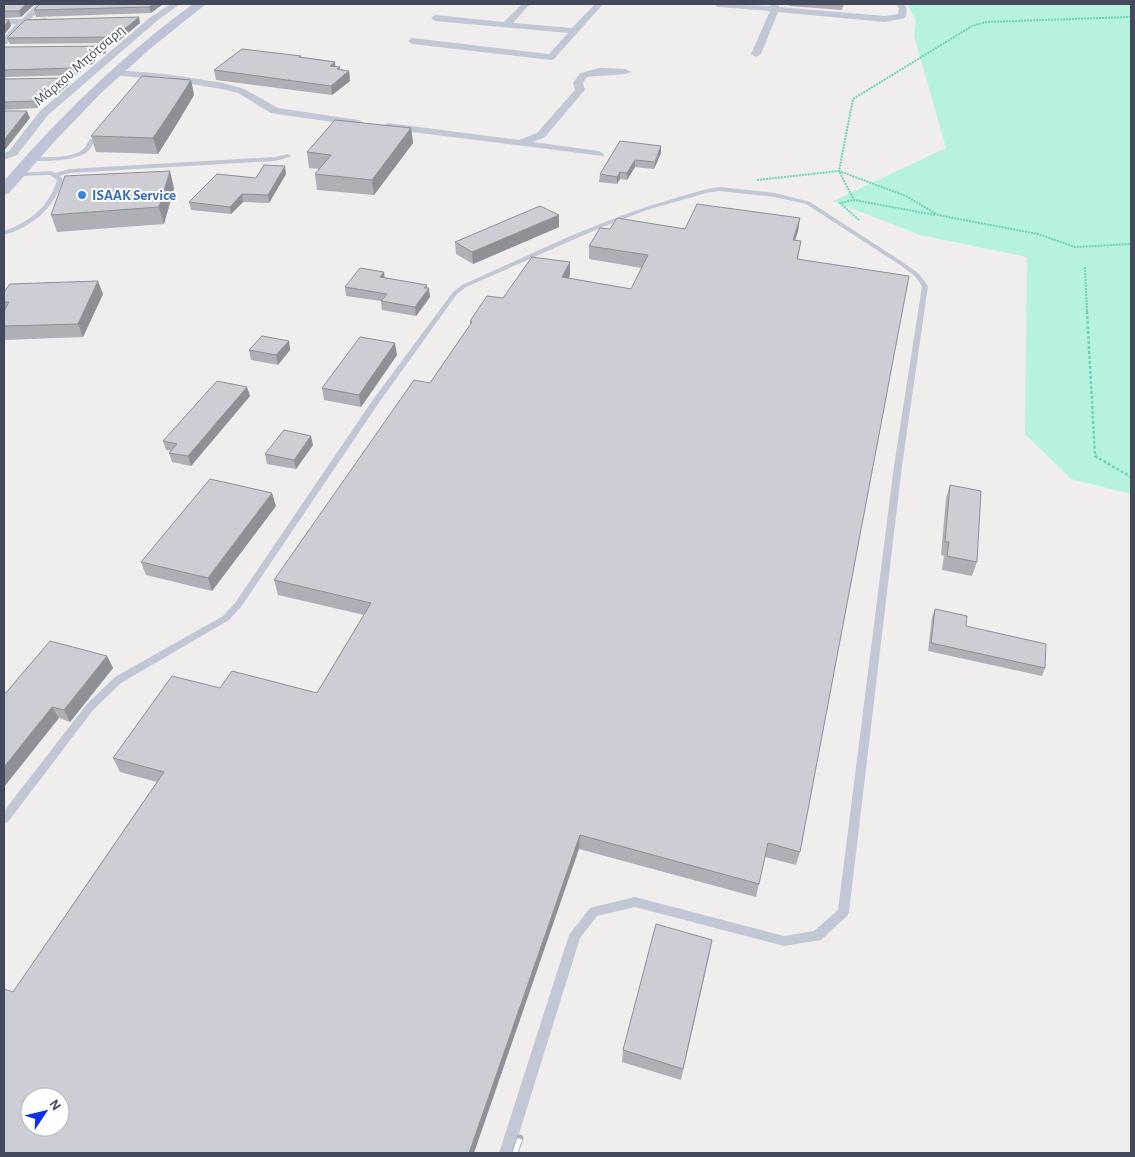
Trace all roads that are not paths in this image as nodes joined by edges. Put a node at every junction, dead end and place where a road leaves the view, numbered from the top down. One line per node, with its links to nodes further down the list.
1 (41, 4): 13 (street)
2 (176, 4): 9 (street, Μάρκου Μπότσαρη)
3 (200, 4): 23 (main road)
4 (526, 4): 15 (street)
5 (599, 4): 16 (street)
6 (718, 4): 8 (street)
7 (900, 4): 8 (street)
8 (775, 6): 21 (street)
9 (155, 18): 11 (street); 20 (street, Μάρκου Μπότσαρη)
10 (435, 18): 15 (street)
11 (136, 19)
12 (52, 20): 13 (street)
13 (24, 21): 14 (street); 18 (street)
14 (4, 22)
15 (507, 24): 16 (street)
16 (575, 31): 17 (street)
17 (412, 41)
18 (4, 42)
19 (101, 48): 20 (street)
20 (120, 48): 25 (street, Μάρκου Μπότσαρη)
21 (756, 54)
22 (626, 72): 29 (street)
23 (115, 73): 29 (street); 34 (main road)
24 (62, 80): 25 (street)
25 (82, 80): 26 (street, Μάρκου Μπότσαρη)
26 (44, 113): 27 (street); 32 (street, Μάρκου Μπότσαρη)
27 (28, 114)
28 (92, 140): 33 (lane)
29 (519, 144): 30 (street)
30 (599, 154)
31 (288, 156): 36 (lane)
32 (6, 157)
33 (50, 158): 34 (lane); 36 (lane)
34 (31, 159): 35 (main road)
35 (18, 174): 36 (lane); 37 (main road)
36 (54, 174): 38 (lane)
37 (4, 190)
38 (4, 233)
39 (4, 819): 40 (lane)
40 (506, 1153)

